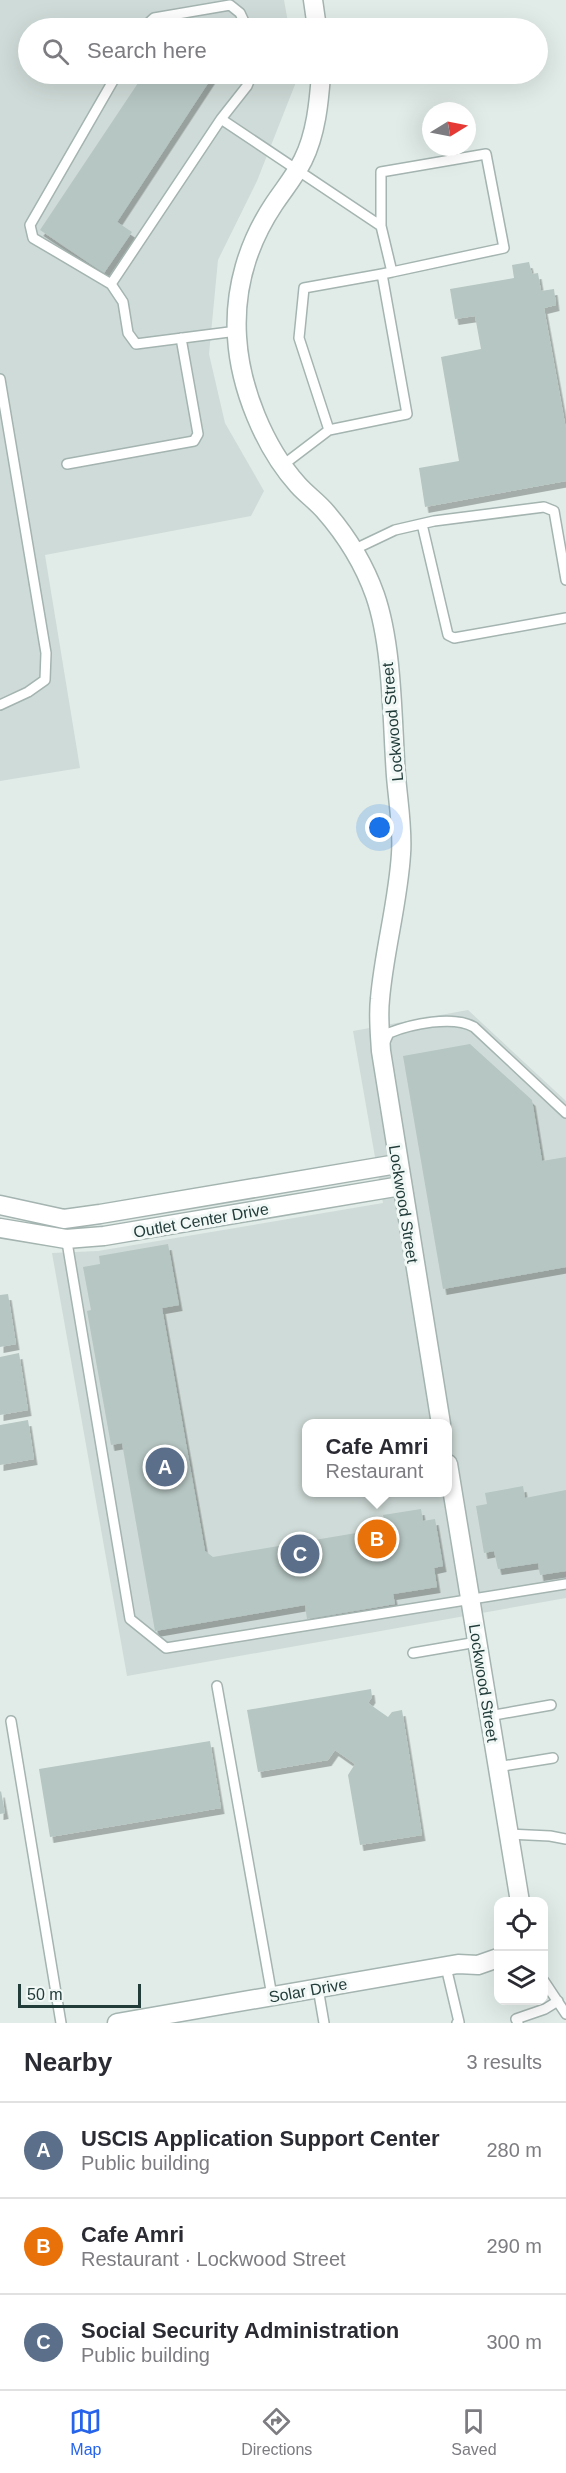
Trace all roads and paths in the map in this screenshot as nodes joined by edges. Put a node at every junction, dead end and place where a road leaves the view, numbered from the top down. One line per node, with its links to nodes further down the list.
1 (313, 0): 4 (street)
2 (154, 18): 3 (lane)
3 (242, 18)
4 (316, 18)
5 (111, 84): 12 (lane)
6 (248, 84): 8 (lane)
7 (320, 84): 9 (street, Lockwood Street)
8 (221, 120): 9 (lane); 12 (lane)
9 (298, 169): 10 (lane); 13 (street, Lockwood Street)
10 (381, 226): 11 (lane); 11 (lane)
11 (387, 273): 16 (lane); 16 (lane)
12 (111, 284): 14 (lane)
13 (237, 331): 14 (lane); 18 (street, Lockwood Street)
14 (181, 338): 17 (lane)
15 (0, 379): 23 (lane)
16 (329, 430): 18 (lane)
17 (68, 464)
18 (283, 465): 20 (street, Lockwood Street)
19 (422, 524): 20 (lane); 21 (lane); 22 (lane)
20 (353, 550): 24 (street, Lockwood Street)
21 (566, 580)
22 (566, 618)
23 (0, 705)
24 (381, 1051): 25 (lane); 26 (street, Lockwood Street)
25 (566, 1113)
26 (397, 1164): 27 (street, Lockwood Street); 29 (street, Outlet Center Drive)
27 (401, 1186): 31 (street, Outlet Center Drive); 32 (street, Lockwood Street)
28 (0, 1205): 29 (street, Outlet Center Drive)
29 (64, 1219): 31 (lane)
30 (0, 1228): 31 (street, Outlet Center Drive)
31 (66, 1239): 35 (lane)
32 (440, 1419)
33 (452, 1493): 35 (street, Lockwood Street)
34 (566, 1584): 35 (lane)
35 (471, 1601): 36 (street, Lockwood Street)
36 (477, 1642): 37 (lane); 40 (street, Lockwood Street)
37 (413, 1653)
38 (217, 1686): 51 (lane)
39 (551, 1705): 40 (lane)
40 (489, 1716): 43 (street, Lockwood Street)
41 (11, 1721): 54 (lane)
42 (553, 1758): 43 (lane)
43 (497, 1767): 44 (street, Lockwood Street)
44 (508, 1834): 45 (lane); 46 (street, Lockwood Street)
45 (566, 1839)
46 (519, 1897)
47 (494, 1959): 48 (street, Solar Drive)
48 (446, 1966): 49 (street, Solar Drive); 57 (lane)
49 (318, 1988): 51 (street, Solar Drive); 56 (lane)
50 (548, 1988): 52 (lane)
51 (272, 1996): 55 (street, Solar Drive)
52 (558, 2001): 53 (lane); 58 (lane)
53 (566, 2014)
54 (61, 2023)
55 (117, 2023)
56 (324, 2023)
57 (457, 2023)
58 (518, 2023)

